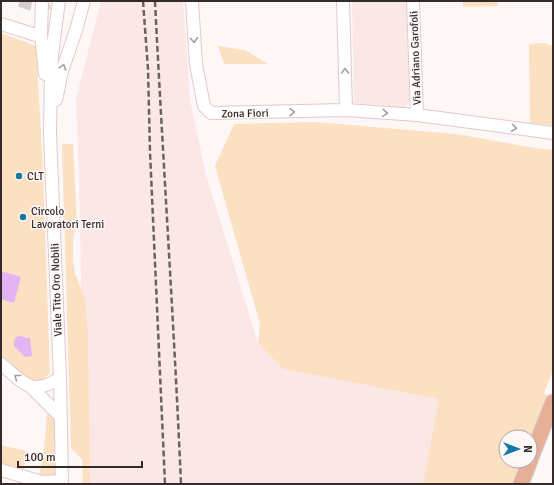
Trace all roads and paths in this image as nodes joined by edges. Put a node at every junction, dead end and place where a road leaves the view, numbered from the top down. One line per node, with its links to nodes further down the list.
1 (42, 1): 11 (street)
2 (59, 1): 11 (street, Viale Tito Oro Nobili)
3 (84, 1): 11 (street, one-way to 3)
4 (192, 1): 9 (street, Zona Fiori, one-way to 9)
5 (343, 1): 9 (street, one-way to 5)
6 (413, 1): 10 (street, Via Adriano Garofoli)
7 (1, 24): 8 (street)
8 (36, 35)
9 (346, 110): 10 (street, Zona Fiori, one-way to 10)
10 (417, 115): 12 (street, Zona Fiori, one-way to 12)
11 (50, 133): 14 (street, Viale Tito Oro Nobili)
12 (553, 133)
13 (1, 364): 15 (street, one-way to 13)
14 (60, 378): 15 (street); 17 (street, Viale Tito Oro Nobili)
15 (31, 387): 17 (street)
16 (553, 402): 18 (main road)
17 (61, 417): 21 (street, Viale Tito Oro Nobili)
18 (538, 440)
19 (527, 469): 22 (main road)
20 (1, 470): 21 (street)
21 (62, 482)
22 (521, 484)

